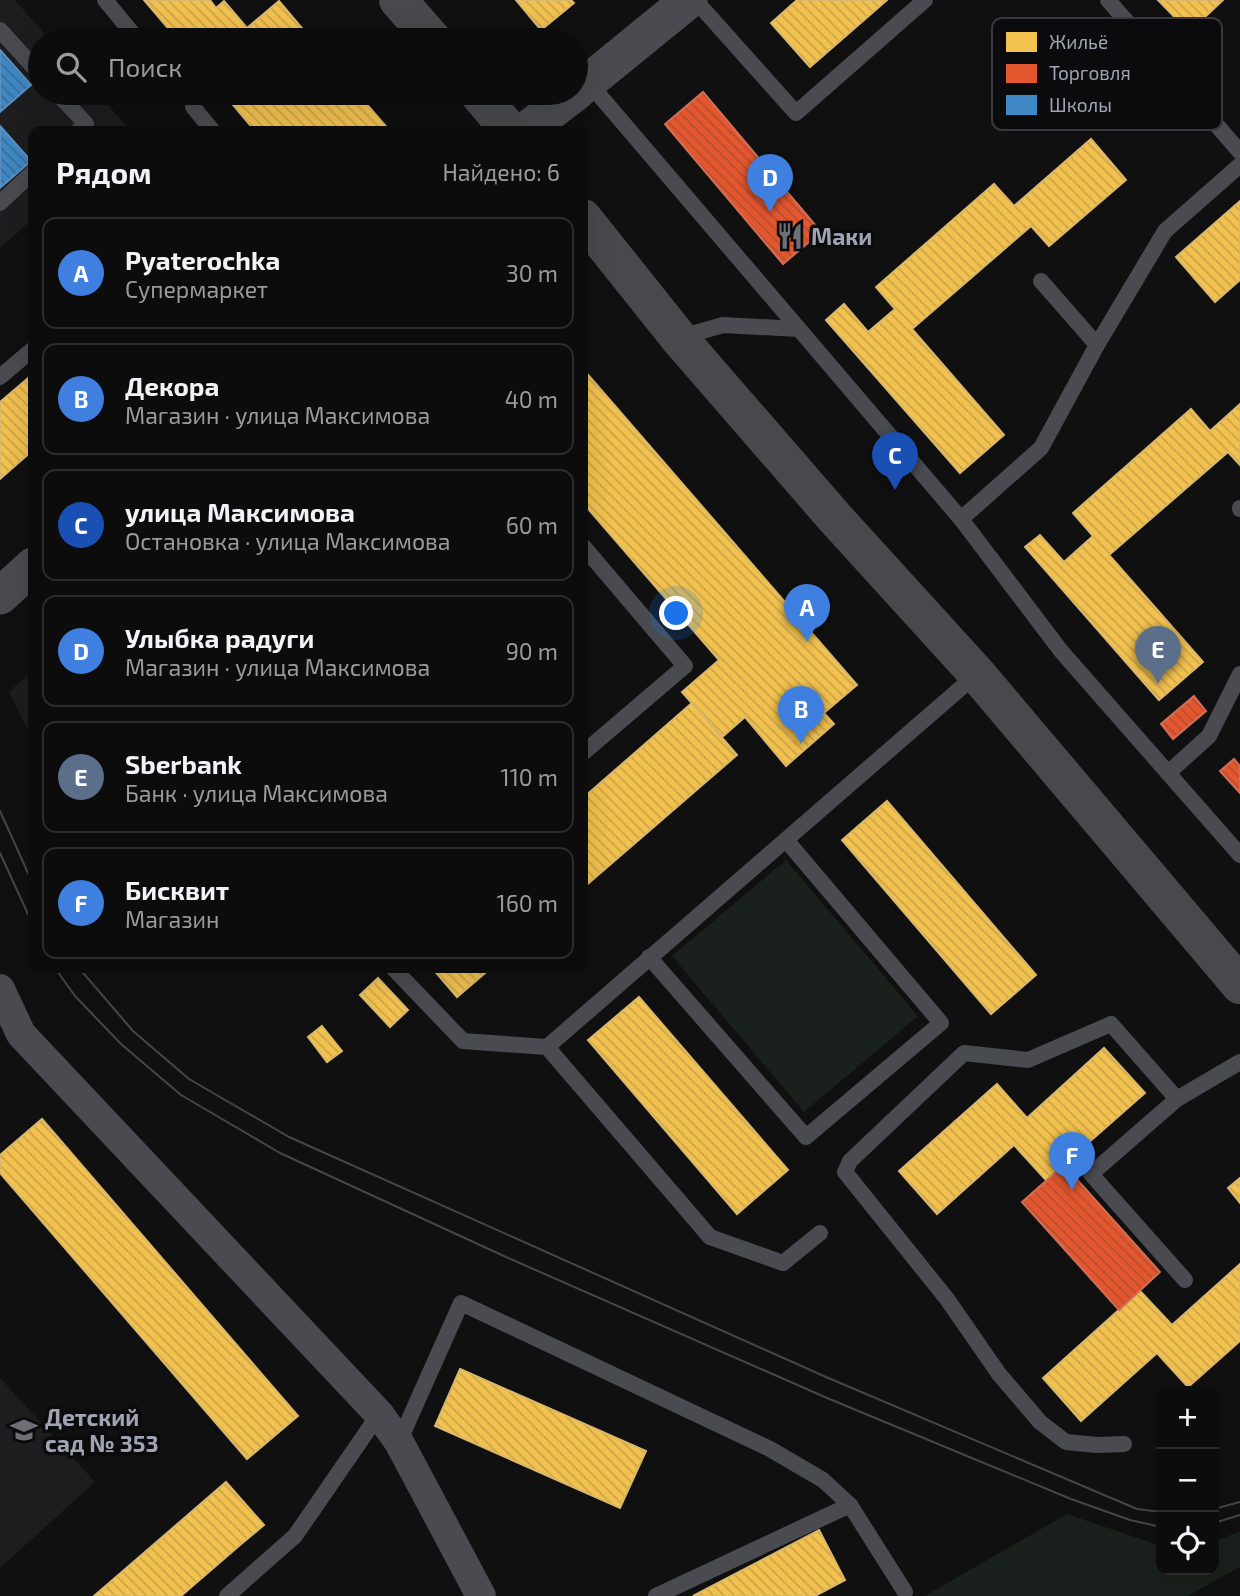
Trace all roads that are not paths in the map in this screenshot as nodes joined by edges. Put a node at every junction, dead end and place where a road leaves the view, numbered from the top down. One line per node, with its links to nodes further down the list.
1 (105, 0): 8 (lane)
2 (398, 0): 9 (main road)
3 (689, 0): 12 (street)
4 (695, 0): 5 (lane)
5 (925, 0)
6 (1108, 0): 7 (lane)
7 (1124, 18)
8 (128, 28)
9 (422, 28)
10 (0, 30): 11 (lane)
11 (28, 61)
12 (588, 82)
13 (588, 98): 29 (lane)
14 (68, 105): 18 (lane)
15 (488, 105): 20 (main road)
16 (559, 105): 21 (street)
17 (193, 107): 19 (lane)
18 (84, 126)
19 (209, 126)
20 (506, 126)
21 (532, 126)
22 (1221, 130): 23 (lane)
23 (1240, 152)
24 (1240, 165): 31 (lane)
25 (28, 177): 26 (lane)
26 (0, 203)
27 (588, 224): 30 (main road)
28 (1041, 281): 31 (lane)
29 (799, 329): 30 (lane); 34 (lane)
30 (678, 337): 38 (main road)
31 (1097, 345): 34 (lane)
32 (28, 353): 33 (lane)
33 (0, 377)
34 (961, 519): 41 (lane)
35 (588, 552): 40 (lane)
36 (28, 573): 37 (street)
37 (0, 596)
38 (977, 674): 42 (lane); 46 (main road)
39 (1240, 674): 41 (lane)
40 (588, 750)
41 (1168, 773): 43 (lane)
42 (786, 841): 44 (lane); 44 (lane)
43 (1240, 855)
44 (649, 957): 48 (lane)
45 (398, 973): 48 (lane)
46 (1240, 985)
47 (0, 989): 53 (street)
48 (547, 1047): 51 (lane)
49 (1240, 1062): 50 (lane)
50 (1177, 1100): 52 (lane); 55 (lane)
51 (820, 1233)
52 (1185, 1280)
53 (379, 1414): 54 (street); 58 (lane)
54 (399, 1442): 56 (lane); 59 (street)
55 (1124, 1444)
56 (850, 1505): 57 (lane); 60 (lane)
57 (905, 1592)
58 (227, 1596)
59 (481, 1596)
60 (656, 1596)

